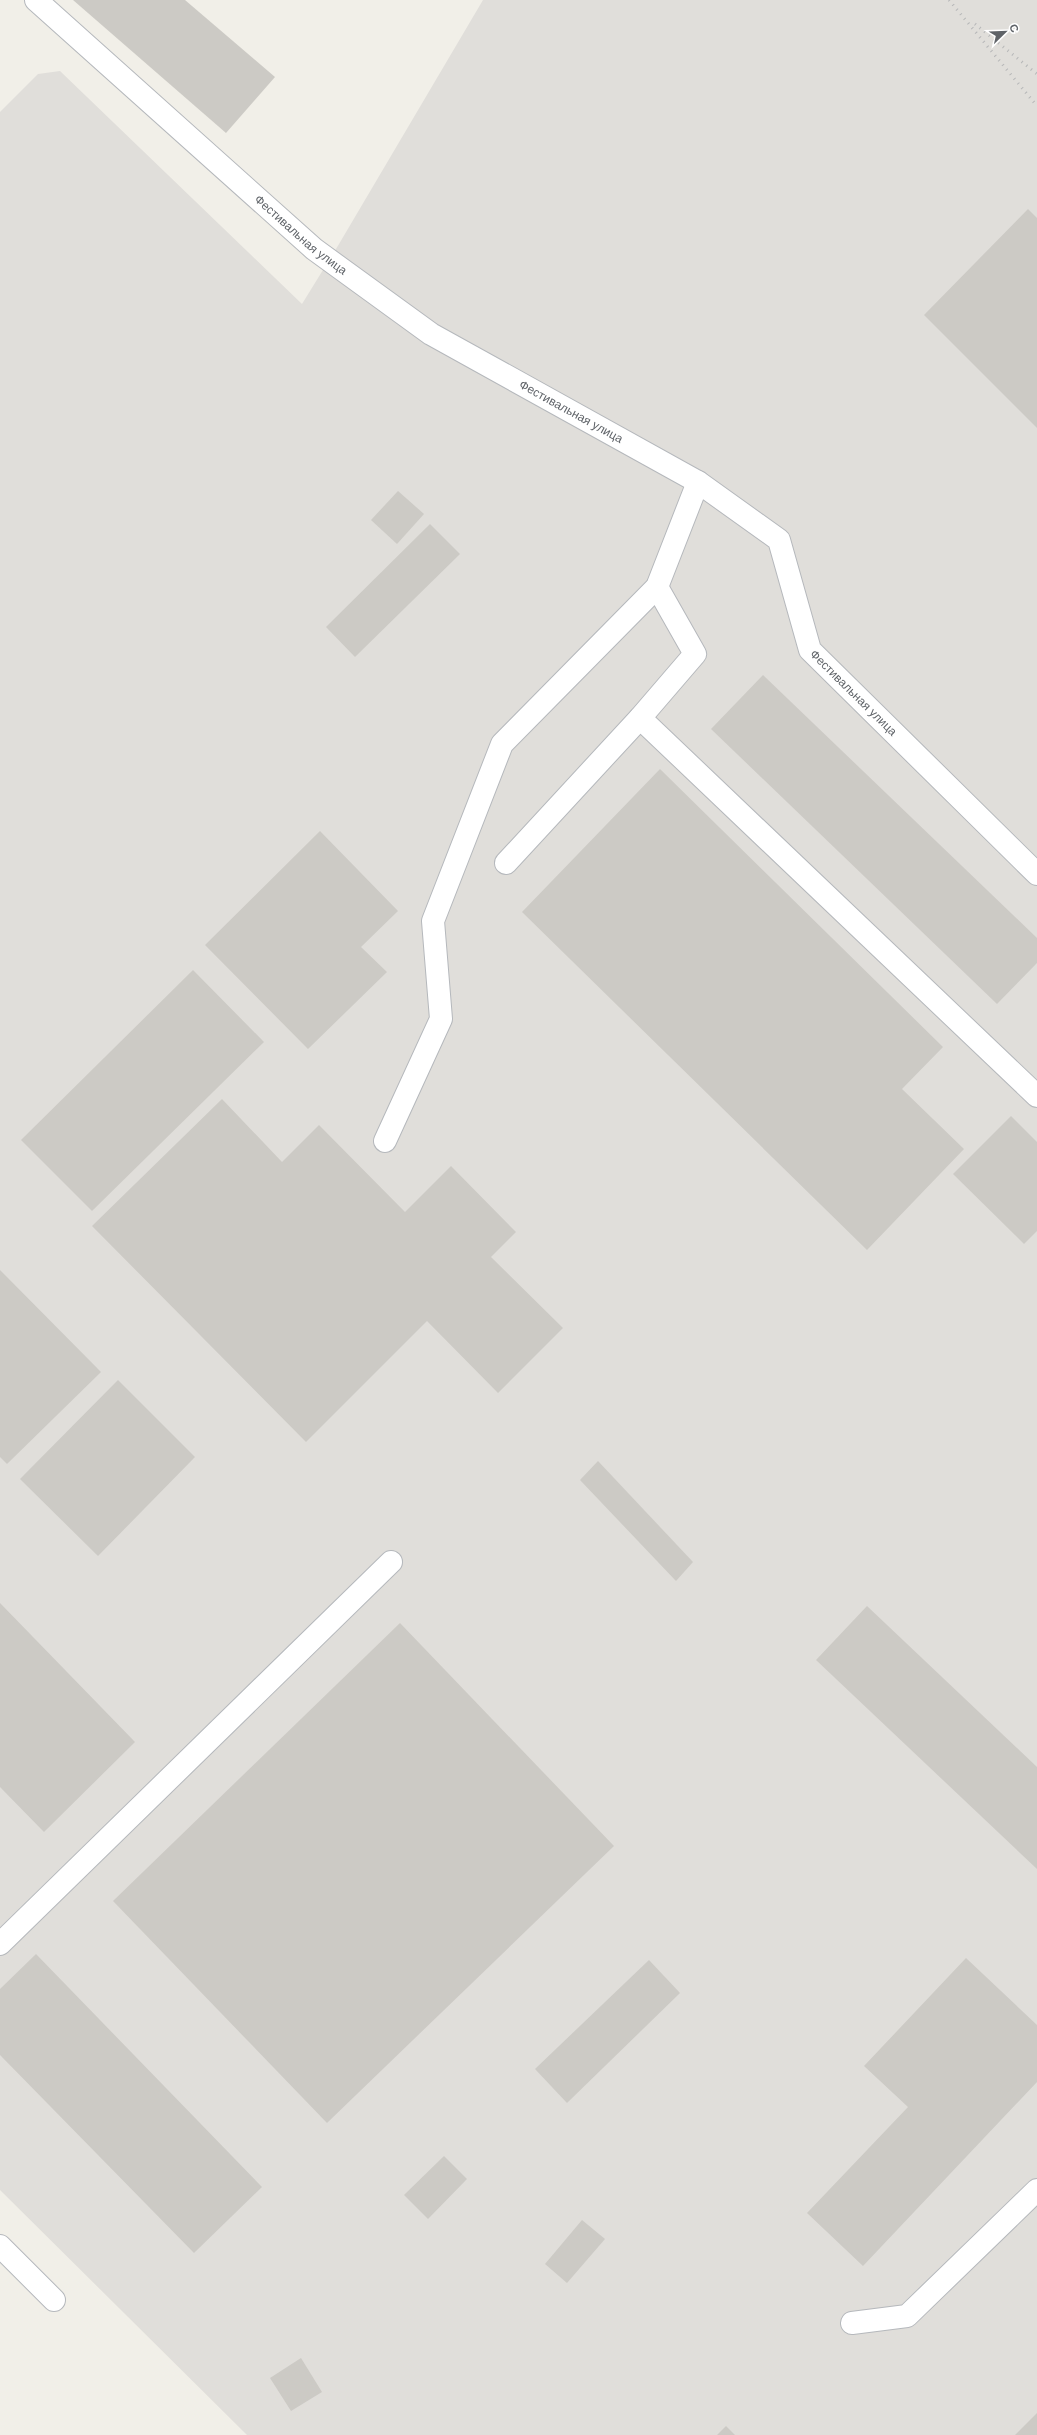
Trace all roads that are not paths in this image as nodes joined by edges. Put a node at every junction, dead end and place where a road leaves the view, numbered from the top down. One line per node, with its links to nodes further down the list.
1 (36, 0): 2 (lane, Фестивальная улица)
2 (698, 482): 3 (lane); 6 (lane, Фестивальная улица)
3 (657, 587): 4 (lane); 8 (lane)
4 (640, 718): 5 (lane); 7 (lane)
5 (506, 863)
6 (1037, 874)
7 (1037, 1096)
8 (385, 1141)
9 (391, 1562): 10 (lane)
10 (0, 1944)
11 (1037, 2190): 14 (lane)
12 (0, 2246): 13 (lane)
13 (54, 2300)
14 (852, 2323)

